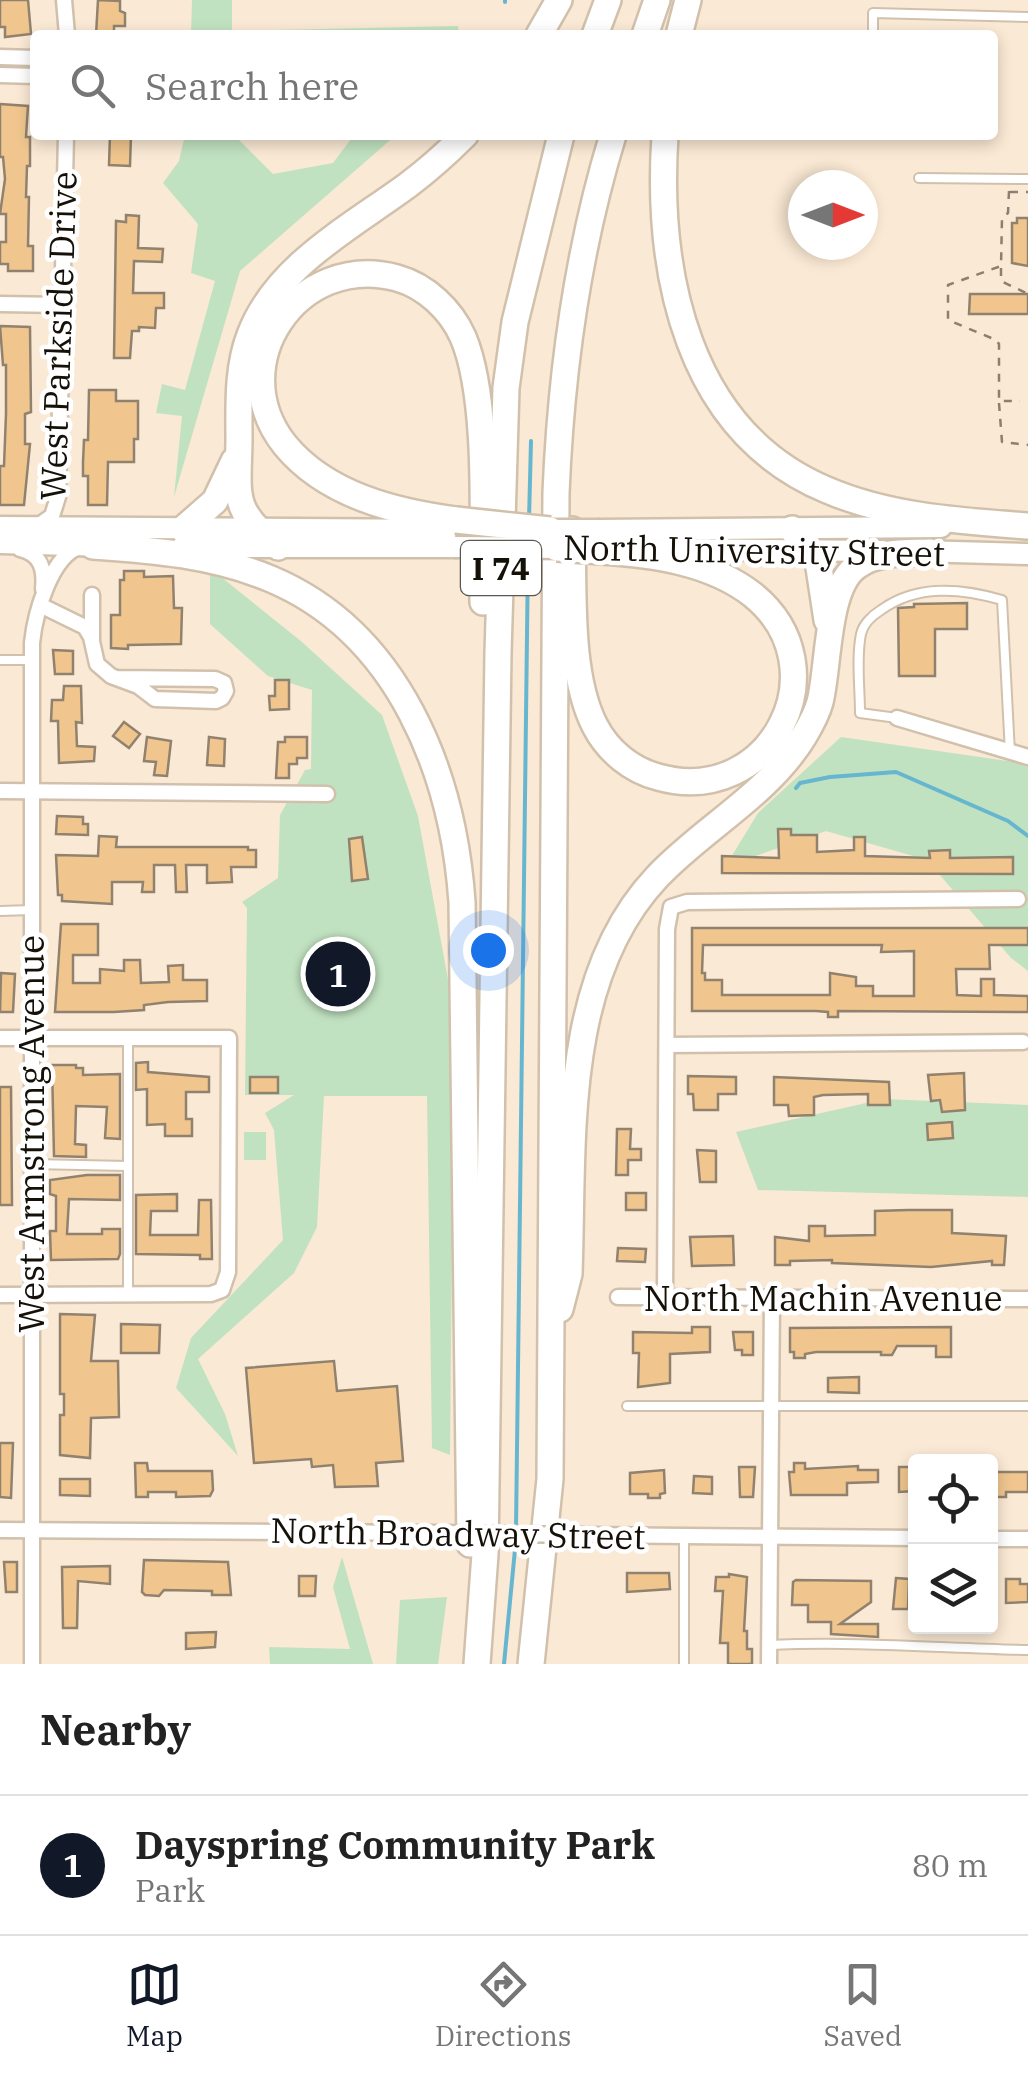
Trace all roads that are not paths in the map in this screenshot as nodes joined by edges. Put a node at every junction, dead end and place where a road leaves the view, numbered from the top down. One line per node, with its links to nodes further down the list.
1 (64, 0): 7 (street)
2 (558, 0): 8 (highway)
3 (608, 0): 9 (highway)
4 (657, 0): 10 (highway)
5 (688, 0): 11 (highway)
6 (1028, 17): 12 (lane)
7 (67, 30)
8 (542, 30)
9 (597, 30)
10 (647, 30)
11 (680, 30)
12 (874, 30)
13 (0, 57): 14 (street)
14 (30, 58)
15 (0, 75): 16 (street)
16 (30, 76)
17 (66, 140): 26 (street, West Parkside Drive)
18 (459, 140): 27 (highway)
19 (560, 140): 58 (highway, I 74)
20 (612, 140): 24 (highway, I 74)
21 (665, 140): 28 (highway)
22 (919, 178): 23 (lane)
23 (1028, 180)
24 (584, 242): 35 (highway); 73 (highway, I 74)
25 (0, 304): 26 (street)
26 (62, 305): 30 (street, West Parkside Drive)
27 (239, 452): 31 (highway); 33 (highway)
28 (1028, 526): 32 (main road, North University Street)
29 (0, 527): 30 (main road)
30 (33, 527): 31 (main road)
31 (183, 529): 33 (main road)
32 (792, 529): 35 (main road, North University Street); 39 (highway)
33 (255, 530): 34 (main road); 38 (highway)
34 (455, 532): 35 (highway, bridge); 38 (main road); 58 (highway)
35 (601, 543): 39 (main road, North University Street)
36 (0, 544): 37 (main road); 43 (street, West Armstrong Avenue)
37 (90, 545): 38 (main road); 43 (street, West Armstrong Avenue); 86 (highway)
38 (278, 547)
39 (811, 549): 40 (main road, North University Street); 44 (highway)
40 (930, 552): 41 (main road, North University Street); 44 (highway)
41 (1028, 554)
42 (92, 595): 45 (street)
43 (40, 605): 45 (street); 47 (street, West Armstrong Avenue)
44 (830, 630): 73 (highway)
45 (92, 640): 48 (street)
46 (0, 660): 47 (lane)
47 (32, 660): 53 (street, West Armstrong Avenue)
48 (117, 678): 48 (street)
49 (897, 718): 50 (street); 50 (lane)
50 (1010, 753): 51 (street)
51 (1028, 756)
52 (0, 791): 53 (street)
53 (32, 791): 54 (street); 56 (street, West Armstrong Avenue)
54 (327, 794)
55 (1018, 900): 63 (street)
56 (32, 910): 57 (lane); 60 (street, West Armstrong Avenue)
57 (0, 911)
58 (493, 1007): 86 (highway, I 74)
59 (0, 1038): 60 (street)
60 (32, 1038): 61 (street); 64 (street, West Armstrong Avenue)
61 (128, 1038): 65 (lane); 67 (street)
62 (1023, 1042): 63 (street)
63 (667, 1045): 70 (street)
64 (31, 1164): 65 (lane); 68 (street, West Armstrong Avenue)
65 (128, 1166): 67 (lane)
66 (0, 1294): 68 (street)
67 (128, 1294): 68 (street)
68 (31, 1295): 78 (street, West Armstrong Avenue)
69 (618, 1296): 70 (street, North Machin Avenue)
70 (665, 1297): 71 (street, North Machin Avenue)
71 (772, 1298): 72 (street, North Machin Avenue); 74 (street)
72 (1028, 1299)
73 (552, 1342): 88 (highway, I 74)
74 (771, 1404): 75 (lane); 76 (lane); 80 (street)
75 (627, 1406)
76 (1028, 1406)
77 (0, 1530): 78 (street, North Broadway Street)
78 (31, 1530): 79 (street, North Broadway Street, bridge); 87 (street, West Armstrong Avenue)
79 (684, 1534): 80 (street, North Broadway Street); 89 (lane)
80 (770, 1537): 81 (street, North Broadway Street); 84 (street)
81 (908, 1538)
82 (998, 1538): 83 (street)
83 (1028, 1539)
84 (769, 1644): 85 (lane); 90 (street)
85 (1028, 1650)
86 (477, 1663)
87 (32, 1664)
88 (532, 1664)
89 (684, 1664)
90 (769, 1664)

